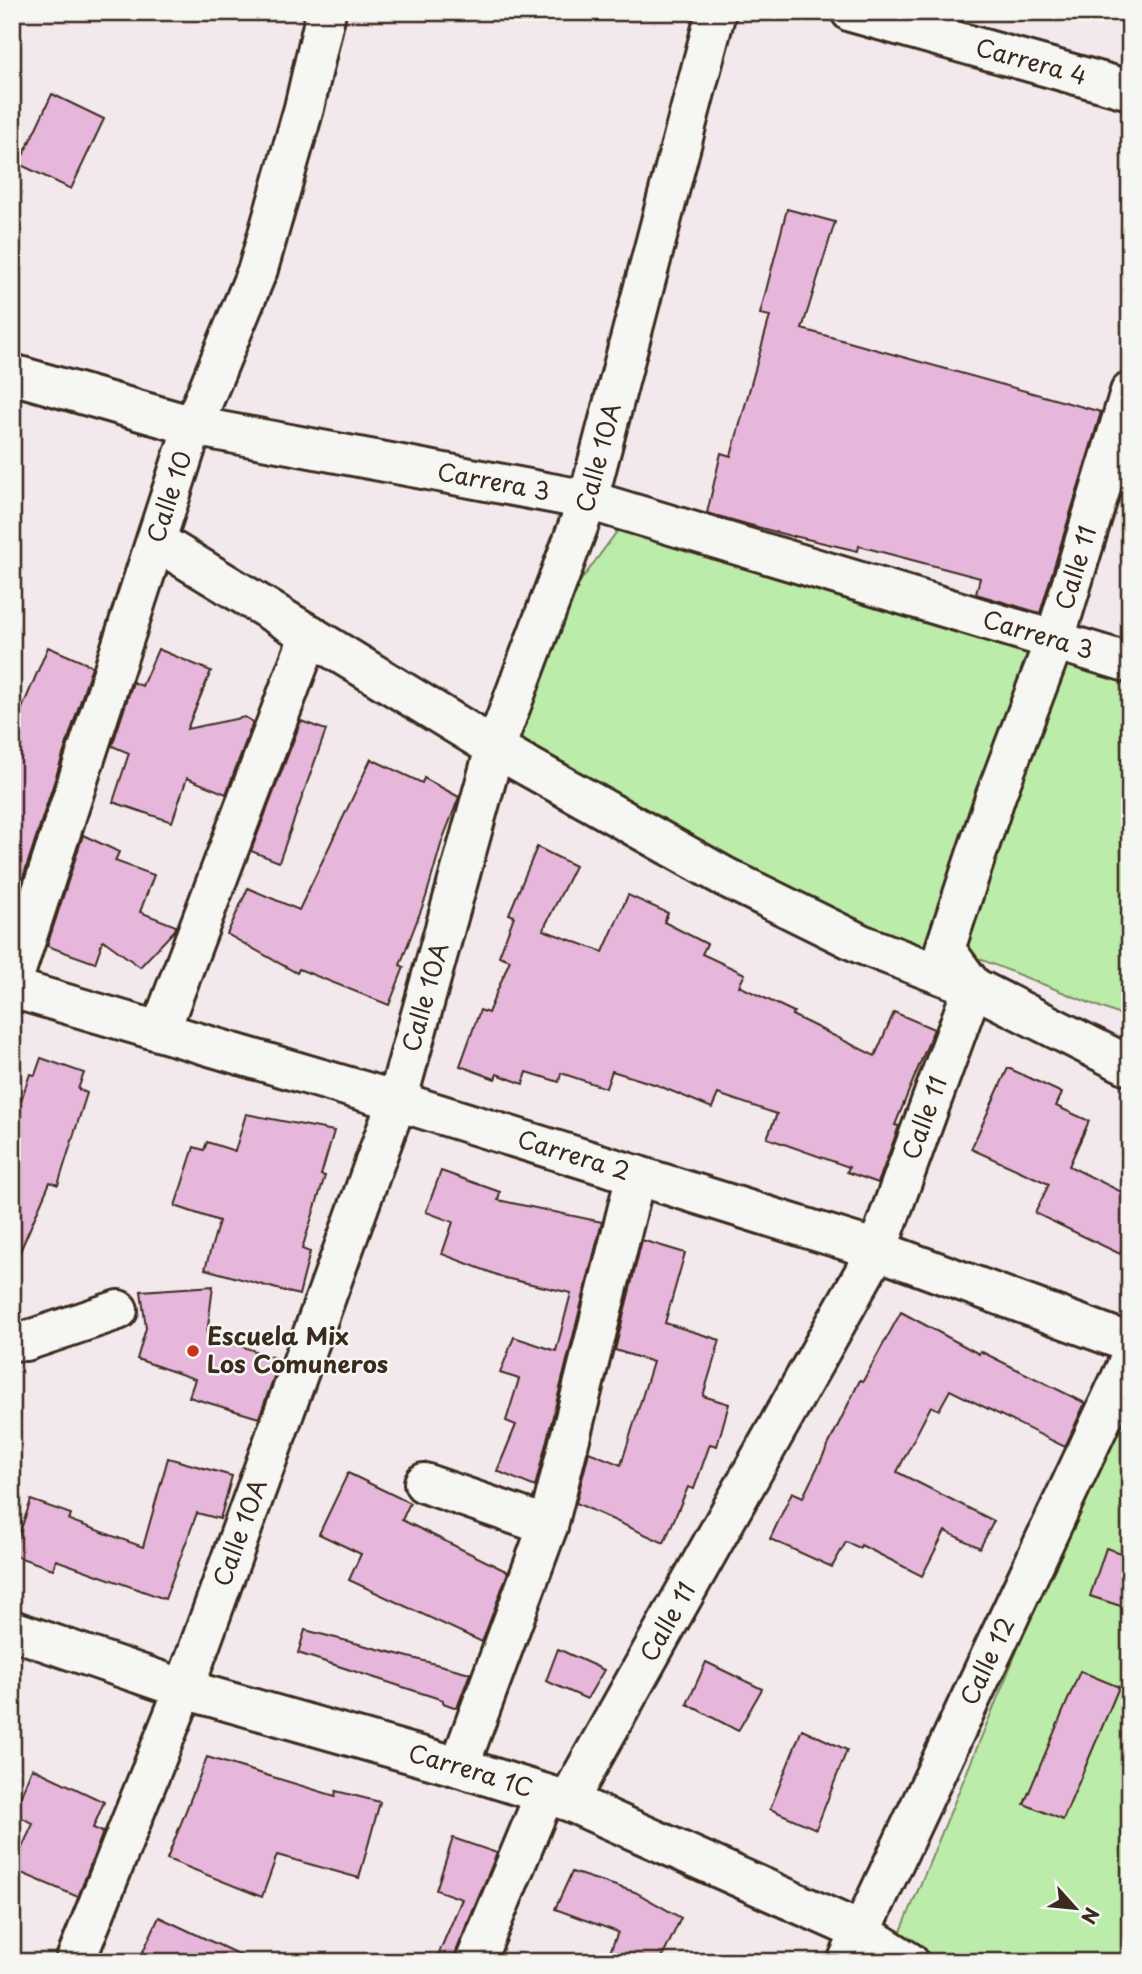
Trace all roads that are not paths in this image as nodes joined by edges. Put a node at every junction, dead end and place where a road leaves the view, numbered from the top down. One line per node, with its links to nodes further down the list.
1 (326, 12): 7 (street, Calle 10)
2 (716, 12): 8 (street, Calle 10A)
3 (851, 12): 4 (street, Carrera 4)
4 (1130, 90)
5 (12, 375): 7 (street, Carrera 3)
6 (1130, 392): 11 (street, Calle 11)
7 (193, 426): 8 (street, Carrera 3); 9 (street, Calle 10)
8 (588, 500): 11 (street, Carrera 3); 13 (street, Calle 10A)
9 (156, 541): 10 (street); 14 (street, Calle 10)
10 (310, 634): 13 (street); 16 (street)
11 (1054, 642): 12 (street, Carrera 3); 15 (street, Calle 11)
12 (1130, 663)
13 (495, 748): 15 (street); 18 (street, Calle 10A)
14 (12, 985): 16 (street, Carrera 2)
15 (973, 986): 17 (street); 20 (street, Calle 11)
16 (160, 1031): 18 (street, Carrera 2)
17 (1130, 1066)
18 (397, 1101): 19 (street, Carrera 2); 28 (street, Calle 10A)
19 (636, 1175): 20 (street, Carrera 2); 26 (street)
20 (877, 1250): 23 (street, Carrera 2); 30 (street, Calle 11)
21 (118, 1310): 22 (street)
22 (12, 1340)
23 (1130, 1343)
24 (1130, 1359): 31 (street, Calle 12)
25 (425, 1483): 26 (street)
26 (548, 1526): 29 (street)
27 (12, 1630): 28 (street, Carrera 1C)
28 (184, 1689): 29 (street, Carrera 1C); 32 (street, Calle 10A)
29 (458, 1767): 30 (street, Carrera 1C)
30 (557, 1798): 31 (street, Carrera 1C); 33 (street, Calle 11)
31 (853, 1946): 34 (street, Carrera 1C)
32 (75, 1962)
33 (475, 1962)
34 (909, 1962)

